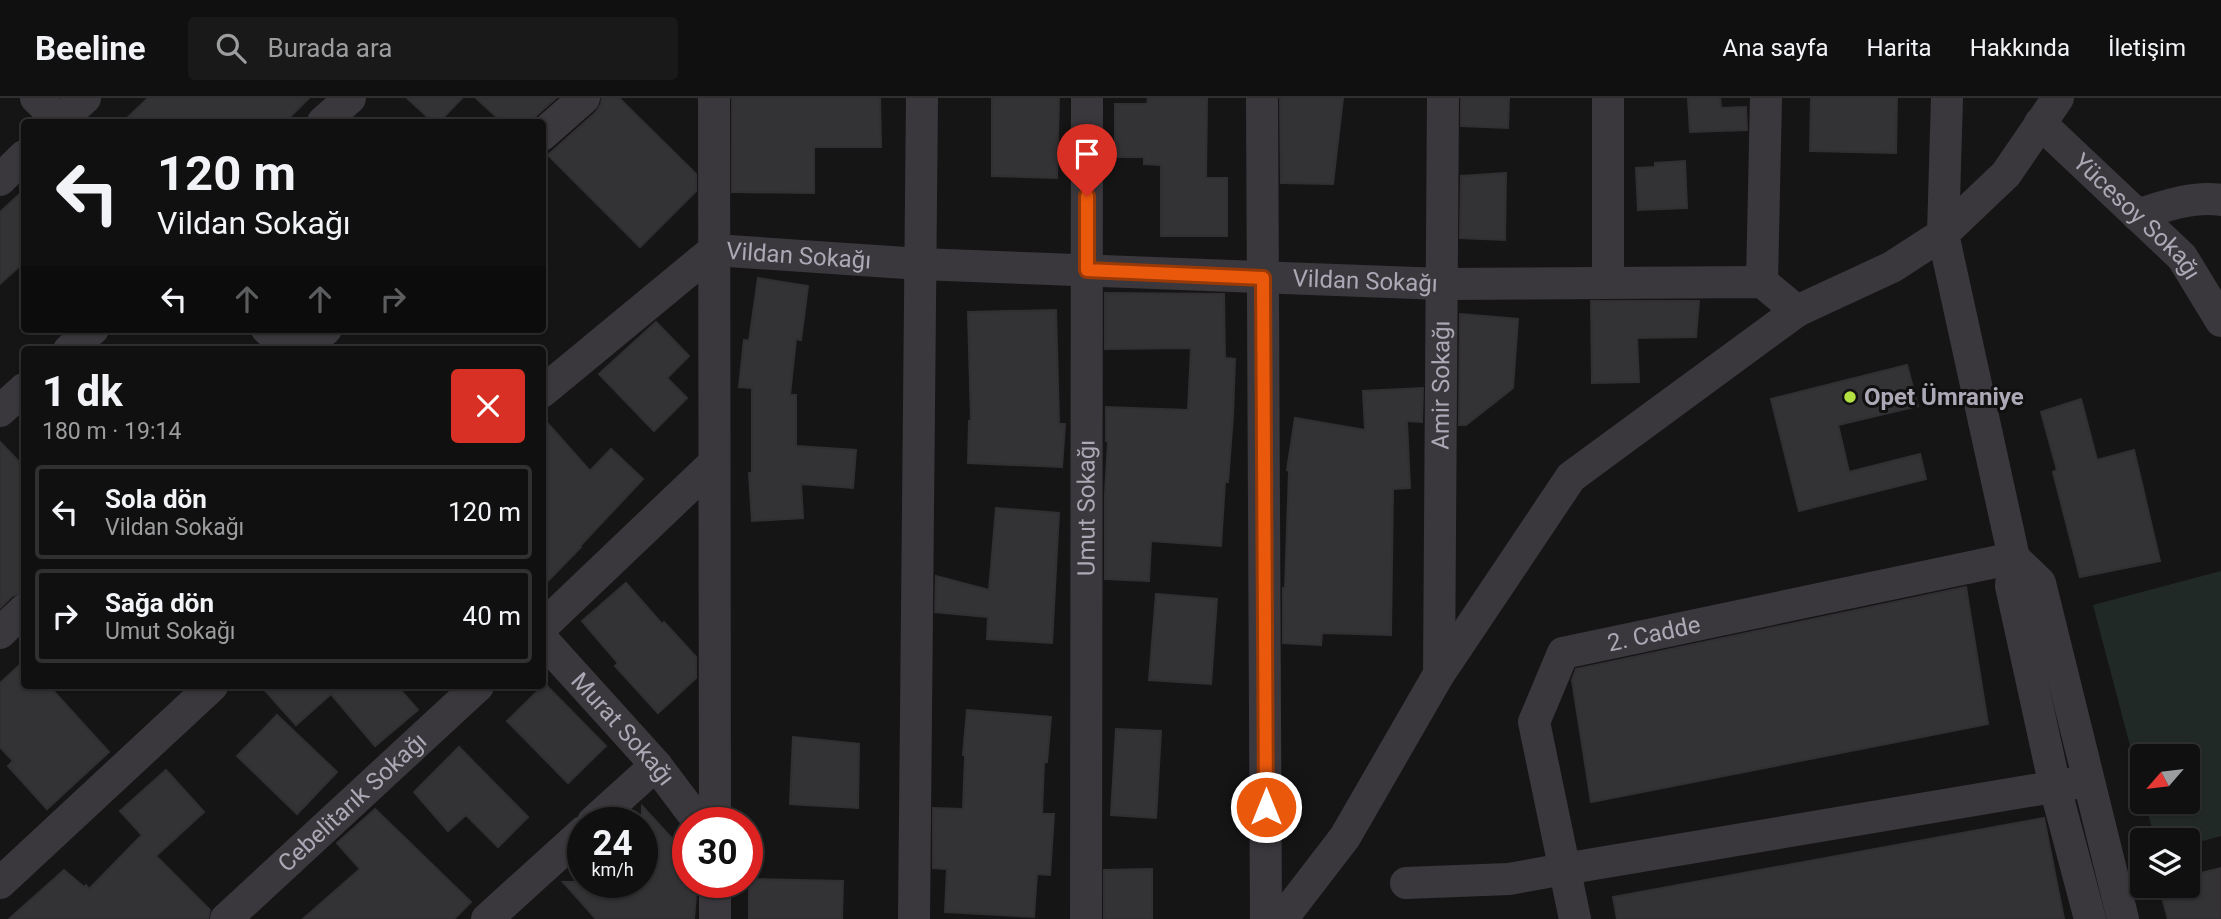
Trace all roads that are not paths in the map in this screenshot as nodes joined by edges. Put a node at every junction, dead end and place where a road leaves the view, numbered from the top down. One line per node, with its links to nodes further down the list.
1 (36, 98): 14 (street)
2 (85, 98): 15 (street)
3 (350, 98): 16 (street)
4 (584, 98): 17 (street)
5 (714, 98): 23 (street)
6 (922, 98): 24 (street)
7 (1087, 98): 25 (street, Umut Sokağı)
8 (1262, 98): 26 (street)
9 (1443, 98): 29 (street, Amir Sokağı)
10 (1608, 98): 28 (street)
11 (1766, 98): 27 (street)
12 (1947, 98): 22 (street)
13 (2049, 110): 21 (street, Yücesoy Sokağı); 22 (street)
14 (57, 119)
15 (63, 119)
16 (326, 119)
17 (546, 131)
18 (21, 159): 19 (street)
19 (0, 180)
20 (2221, 200): 21 (street)
21 (2137, 215): 31 (street, Yücesoy Sokağı)
22 (1943, 234): 30 (street); 42 (street)
23 (715, 250): 24 (street, Vildan Sokağı); 38 (street); 41 (street)
24 (920, 264): 25 (street, Vildan Sokağı); 64 (street)
25 (1087, 270): 26 (street, Vildan Sokağı); 65 (street, Umut Sokağı)
26 (1263, 278): 29 (street, Vildan Sokağı); 66 (street)
27 (1762, 282): 28 (street, Vildan Sokağı); 30 (street)
28 (1608, 283): 29 (street, Vildan Sokağı)
29 (1442, 284): 47 (street, Amir Sokağı)
30 (1797, 311): 47 (street)
31 (2221, 321)
32 (88, 333): 35 (street)
33 (271, 333): 36 (street)
34 (322, 333): 37 (street)
35 (74, 346)
36 (286, 346)
37 (307, 346)
38 (546, 389)
39 (21, 392): 40 (street)
40 (0, 411)
41 (715, 463): 44 (street); 55 (street)
42 (2014, 558): 51 (street); 52 (street); 57 (street, 2. Cadde)
43 (21, 613): 45 (street)
44 (546, 622)
45 (0, 633)
46 (546, 643): 50 (street, Murat Sokağı)
47 (1439, 674): 67 (street)
48 (209, 689): 58 (street)
49 (475, 689): 61 (street, Cebelitarık Sokağı)
50 (656, 765): 53 (street); 54 (street, Murat Sokağı)
51 (2088, 781): 52 (street); 70 (street)
52 (2055, 787): 57 (street); 69 (street)
53 (610, 807)
54 (688, 807)
55 (715, 807)
56 (567, 846): 62 (street)
57 (1564, 869): 59 (street); 68 (street, 2. Cadde)
58 (0, 883)
59 (1406, 883)
60 (715, 898): 63 (street)
61 (226, 919)
62 (487, 919)
63 (715, 919)
64 (914, 919)
65 (1086, 919)
66 (1266, 919)
67 (1282, 919)
68 (1575, 919)
69 (2090, 919)
70 (2123, 919)

